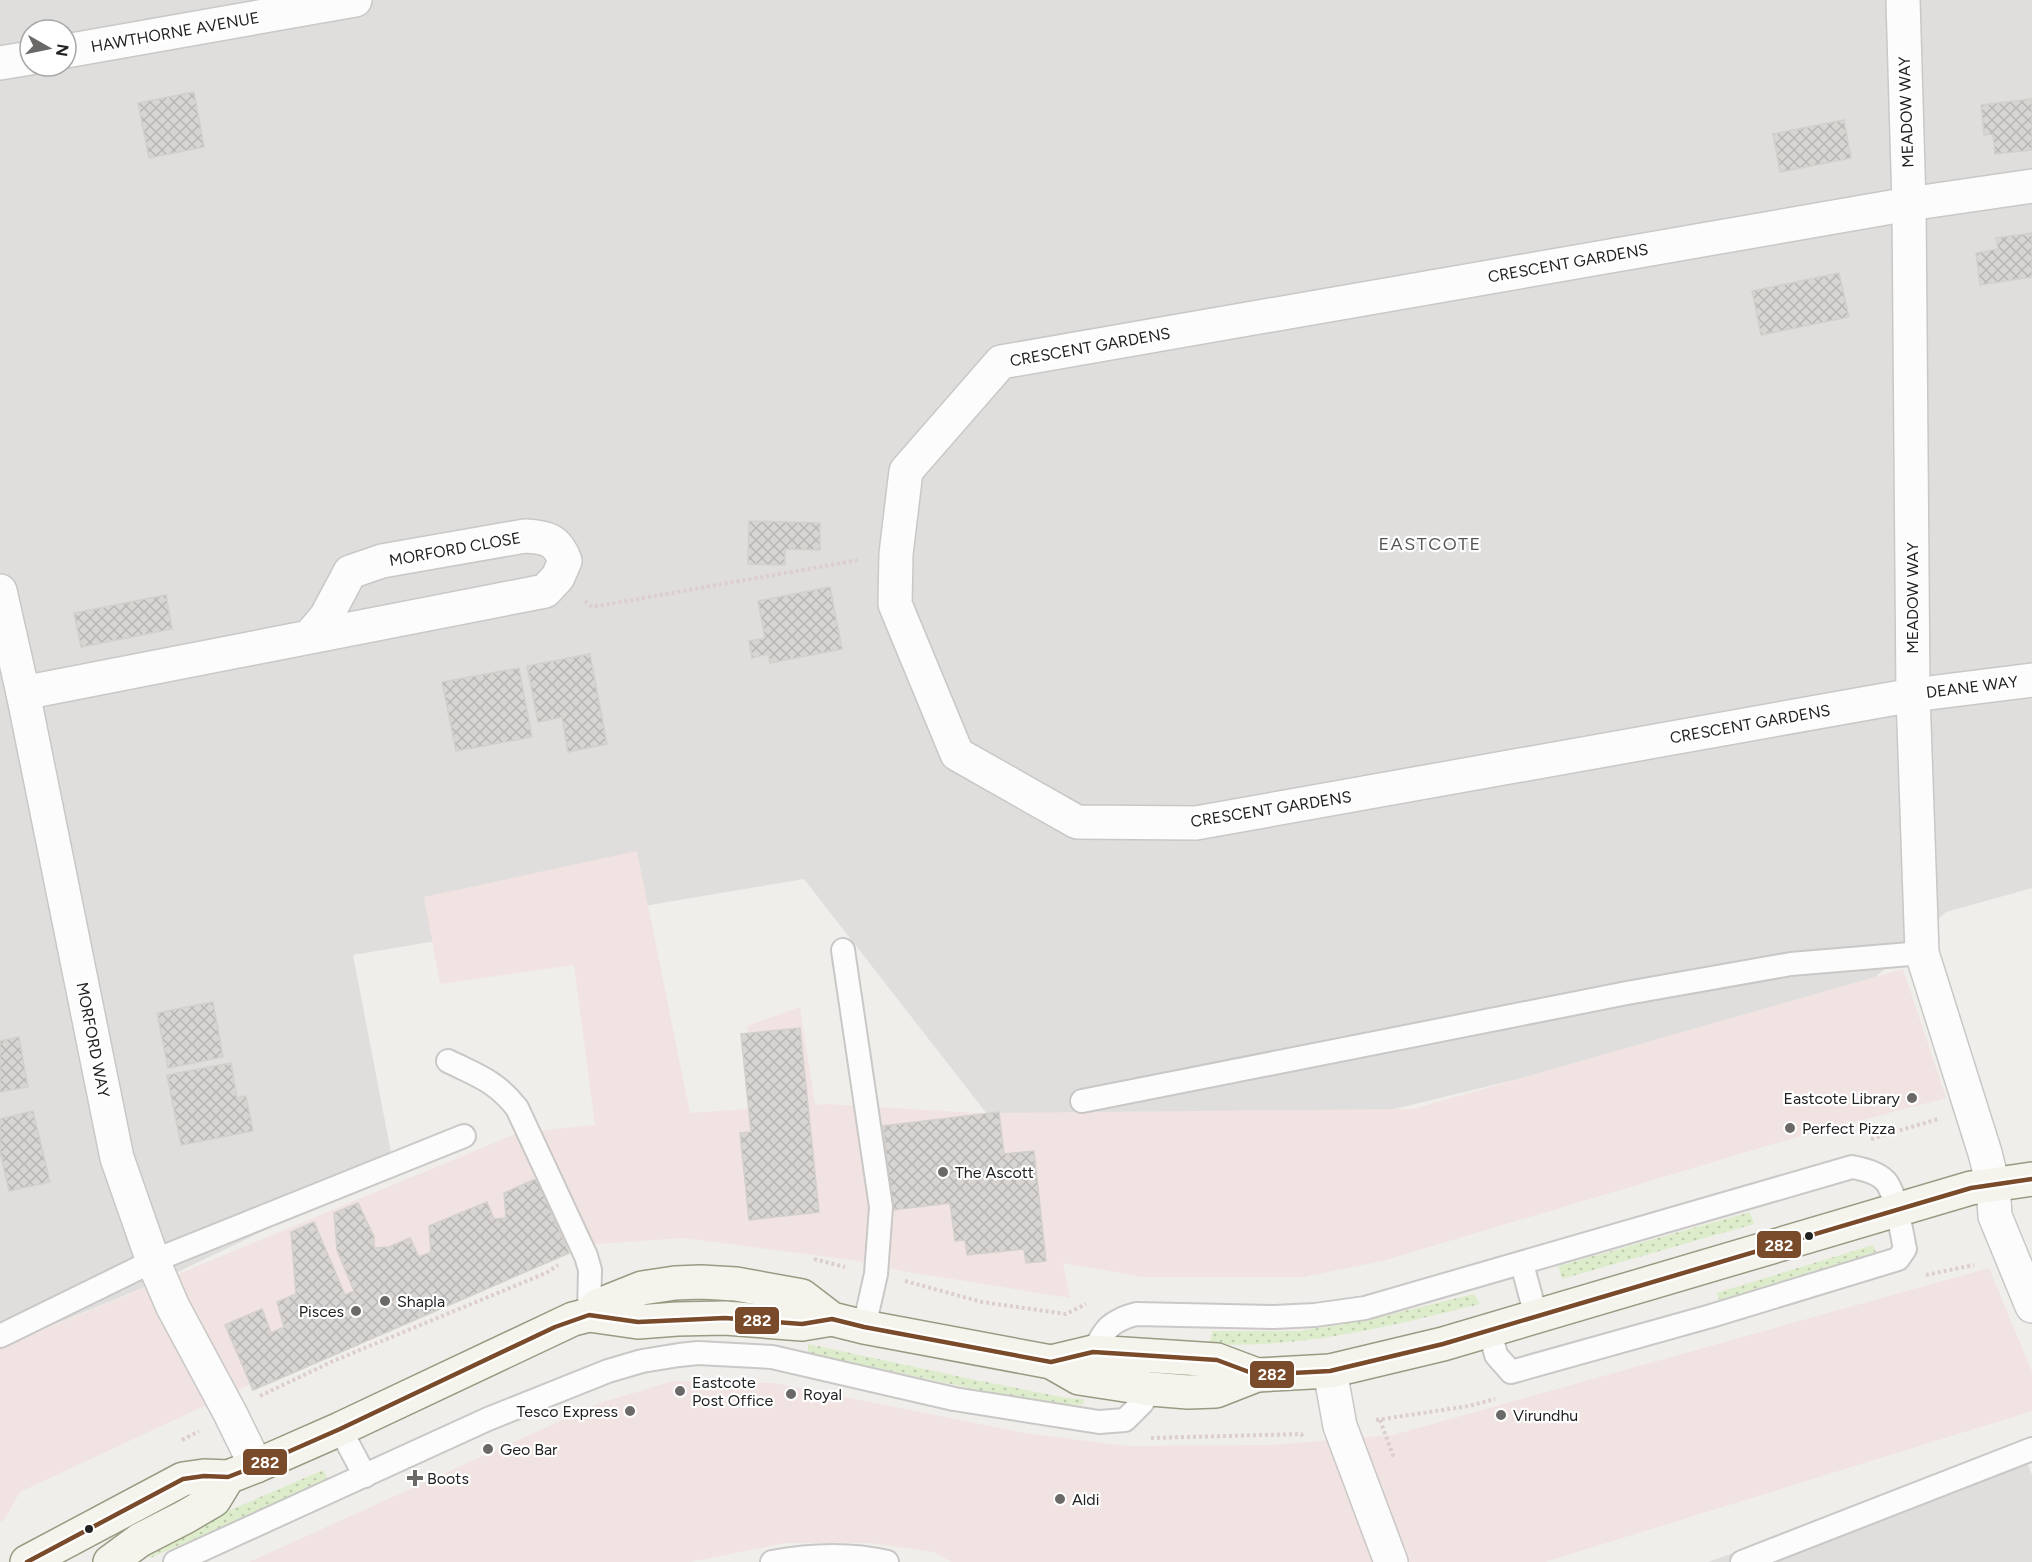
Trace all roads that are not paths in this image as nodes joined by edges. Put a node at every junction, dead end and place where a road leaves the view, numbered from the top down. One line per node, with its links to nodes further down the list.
1 (355, 0): 3 (street, HAWTHORNE AVENUE)
2 (1903, 0): 7 (street, MEADOW WAY)
3 (78, 49)
4 (18, 60): 5 (street)
5 (0, 63)
6 (2032, 186): 7 (street, CRESCENT GARDENS)
7 (1909, 204): 12 (street, MEADOW WAY); 12 (street, CRESCENT GARDENS)
8 (0, 591): 11 (street, MORFORD WAY)
9 (309, 637): 9 (street, MORFORD CLOSE); 11 (street)
10 (2032, 680): 12 (street, DEANE WAY)
11 (23, 693): 21 (street, MORFORD WAY)
12 (1913, 695): 14 (street, MEADOW WAY)
13 (843, 950): 28 (lane)
14 (1922, 953): 16 (lane); 19 (street, MEADOW WAY)
15 (448, 1060): 24 (lane)
16 (1082, 1101)
17 (464, 1137): 21 (lane)
18 (2032, 1179): 19 (street)
19 (1993, 1185): 20 (street); 23 (street, MEADOW WAY)
20 (1898, 1211): 22 (lane); 25 (street); 29 (lane)
21 (153, 1261): 30 (lane); 39 (street, MORFORD WAY)
22 (1522, 1264): 25 (lane); 31 (lane)
23 (2032, 1306)
24 (589, 1315): 26 (street); 27 (street); 37 (street)
25 (1536, 1316): 29 (street)
26 (832, 1319): 27 (street); 28 (street)
27 (772, 1322): 32 (lane)
28 (864, 1327): 33 (street)
29 (1490, 1331): 34 (street)
30 (0, 1336)
31 (1093, 1352): 33 (street); 35 (street)
32 (772, 1357): 36 (lane); 40 (lane)
33 (1051, 1362): 36 (street)
34 (1330, 1371): 35 (street); 46 (street)
35 (1257, 1375): 36 (street)
36 (1151, 1389)
37 (340, 1429): 39 (street); 40 (lane)
38 (2032, 1449): 47 (lane)
39 (242, 1471): 41 (street); 42 (street)
40 (365, 1476): 43 (lane)
41 (27, 1562)
42 (110, 1562)
43 (175, 1562)
44 (772, 1562): 45 (lane)
45 (887, 1562)
46 (1391, 1562)
47 (1742, 1562)

